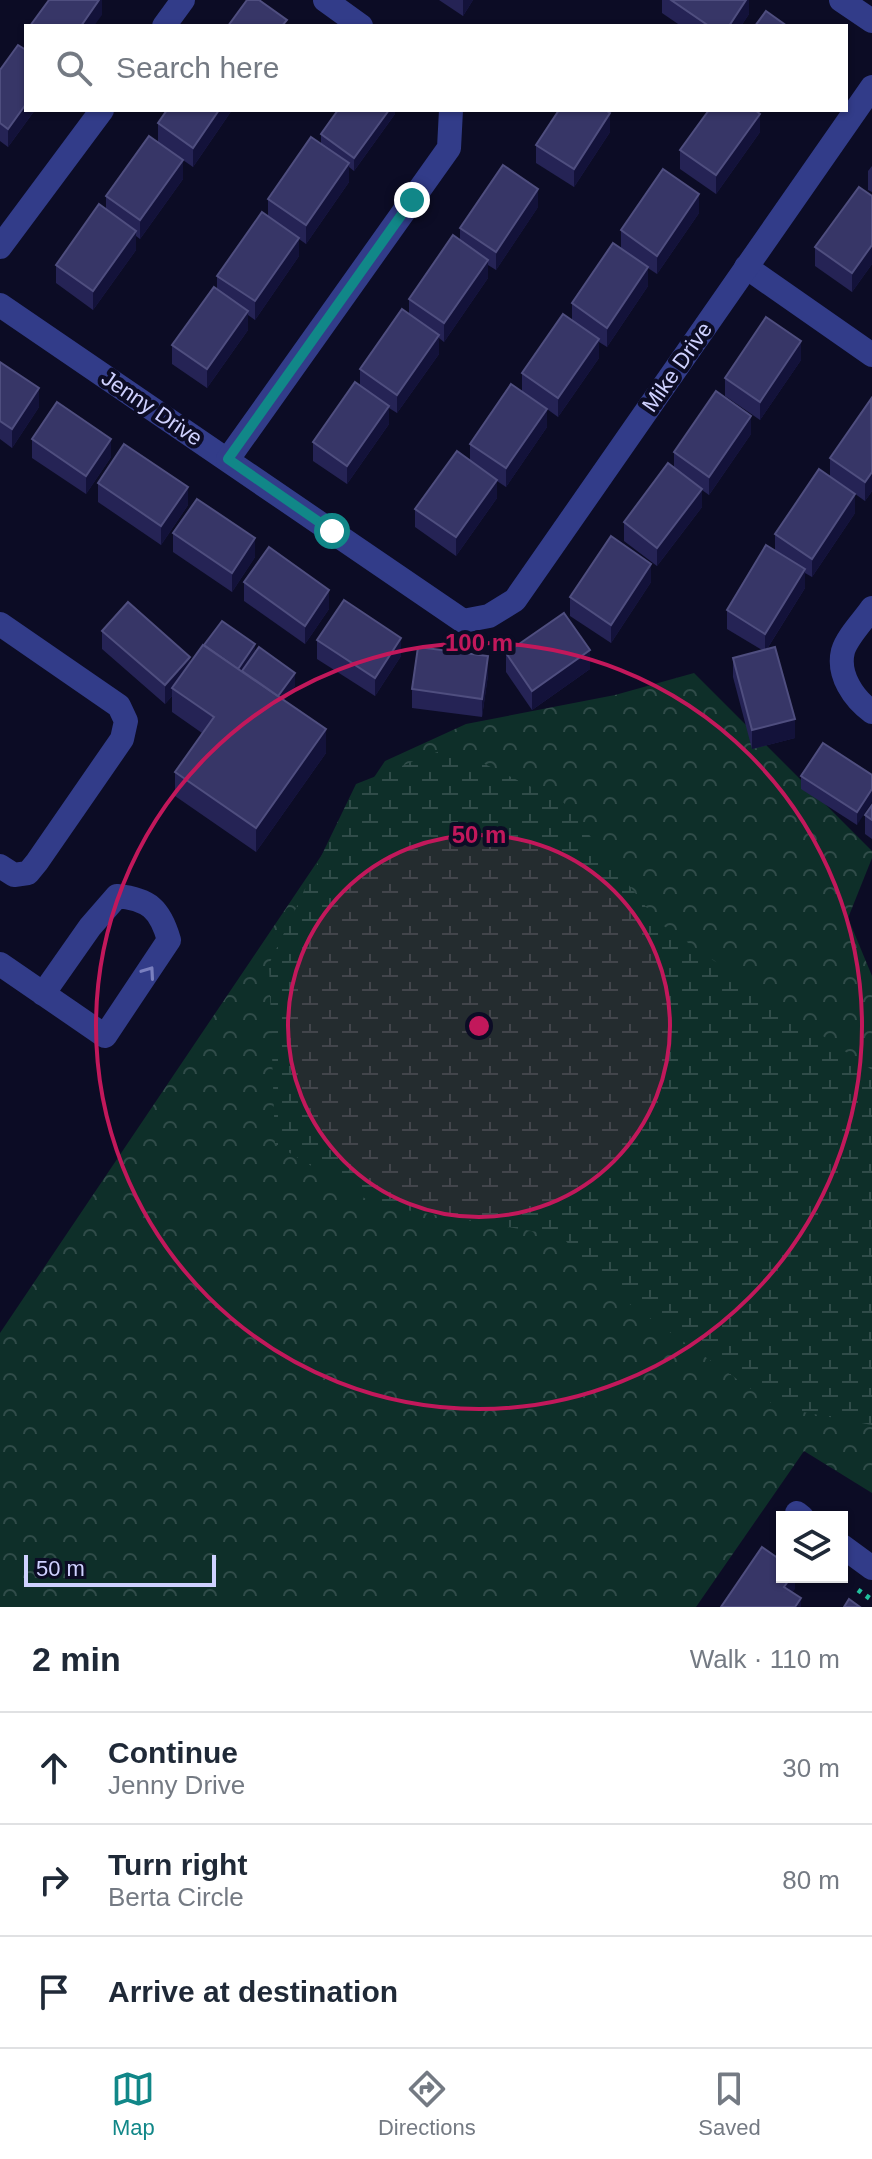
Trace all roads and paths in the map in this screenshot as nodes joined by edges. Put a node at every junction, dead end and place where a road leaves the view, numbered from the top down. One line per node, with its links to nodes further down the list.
1 (183, 0): 5 (street)
2 (325, 0): 6 (street)
3 (841, 0): 4 (street)
4 (872, 21)
5 (165, 24)
6 (358, 24)
7 (872, 87): 11 (street, Mike Drive)
8 (101, 112): 10 (street)
9 (451, 112): 14 (street)
10 (0, 247)
11 (746, 267): 13 (street); 16 (street, Mike Drive)
12 (0, 305): 14 (street, Jenny Drive)
13 (872, 355)
14 (228, 459): 16 (street, Jenny Drive)
15 (872, 608): 18 (street)
16 (463, 621)
17 (0, 624): 19 (street)
18 (872, 712)
19 (0, 866)
20 (0, 964): 21 (street)
21 (43, 994): 21 (street, one-way to 21)
22 (848, 1550): 23 (street)
23 (872, 1568)

